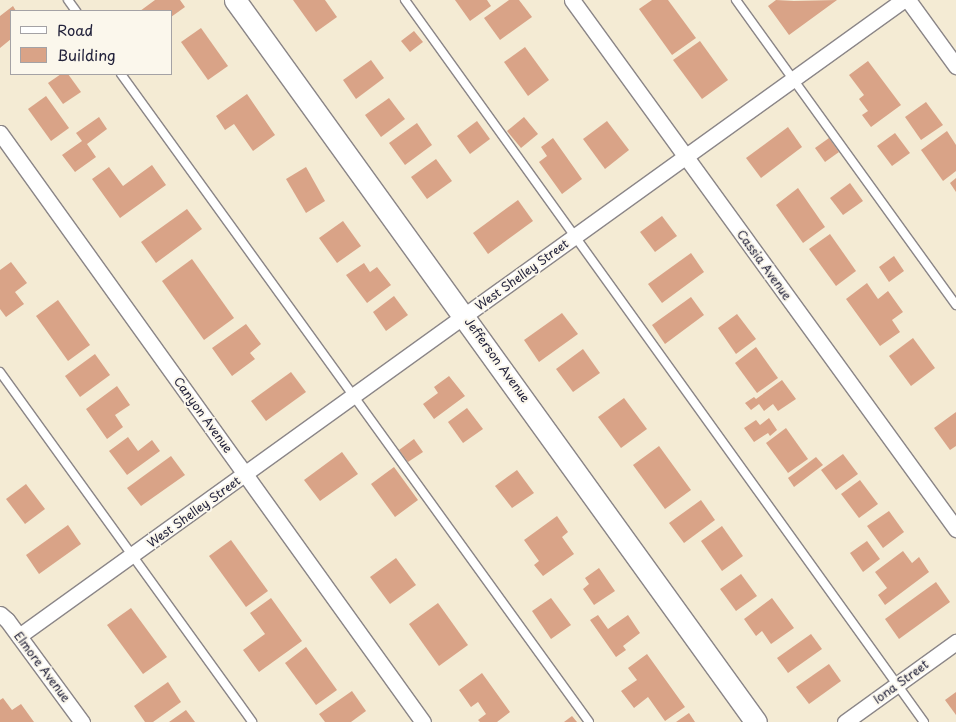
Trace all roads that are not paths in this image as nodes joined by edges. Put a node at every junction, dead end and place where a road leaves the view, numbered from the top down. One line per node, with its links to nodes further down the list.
1 (235, 0): 14 (street, Jefferson Avenue)
2 (404, 0): 12 (lane)
3 (572, 0): 11 (street, Cassia Avenue)
4 (736, 0): 9 (lane)
5 (903, 0): 9 (street, West Shelley Street)
6 (908, 0): 7 (street)
7 (956, 66)
8 (122, 75): 16 (lane)
9 (792, 78): 11 (street, West Shelley Street); 13 (lane)
10 (0, 133): 17 (street, Canyon Avenue)
11 (685, 156): 12 (street, West Shelley Street); 18 (street, Cassia Avenue)
12 (575, 236): 14 (street, West Shelley Street); 23 (lane)
13 (956, 304)
14 (465, 316): 16 (street, West Shelley Street); 28 (street, Jefferson Avenue)
15 (0, 372): 19 (lane)
16 (353, 396): 17 (street, West Shelley Street); 27 (lane)
17 (245, 475): 19 (street, West Shelley Street); 26 (street, Canyon Avenue)
18 (956, 529)
19 (132, 556): 21 (street, West Shelley Street); 25 (lane)
20 (0, 614): 21 (street, Elmore Avenue)
21 (19, 636): 24 (street, Elmore Avenue)
22 (956, 642): 23 (street, Iona Street)
23 (897, 684): 29 (street, Iona Street); 30 (lane)
24 (82, 722)
25 (252, 722)
26 (423, 722)
27 (589, 722)
28 (756, 722)
29 (845, 722)
30 (924, 722)

